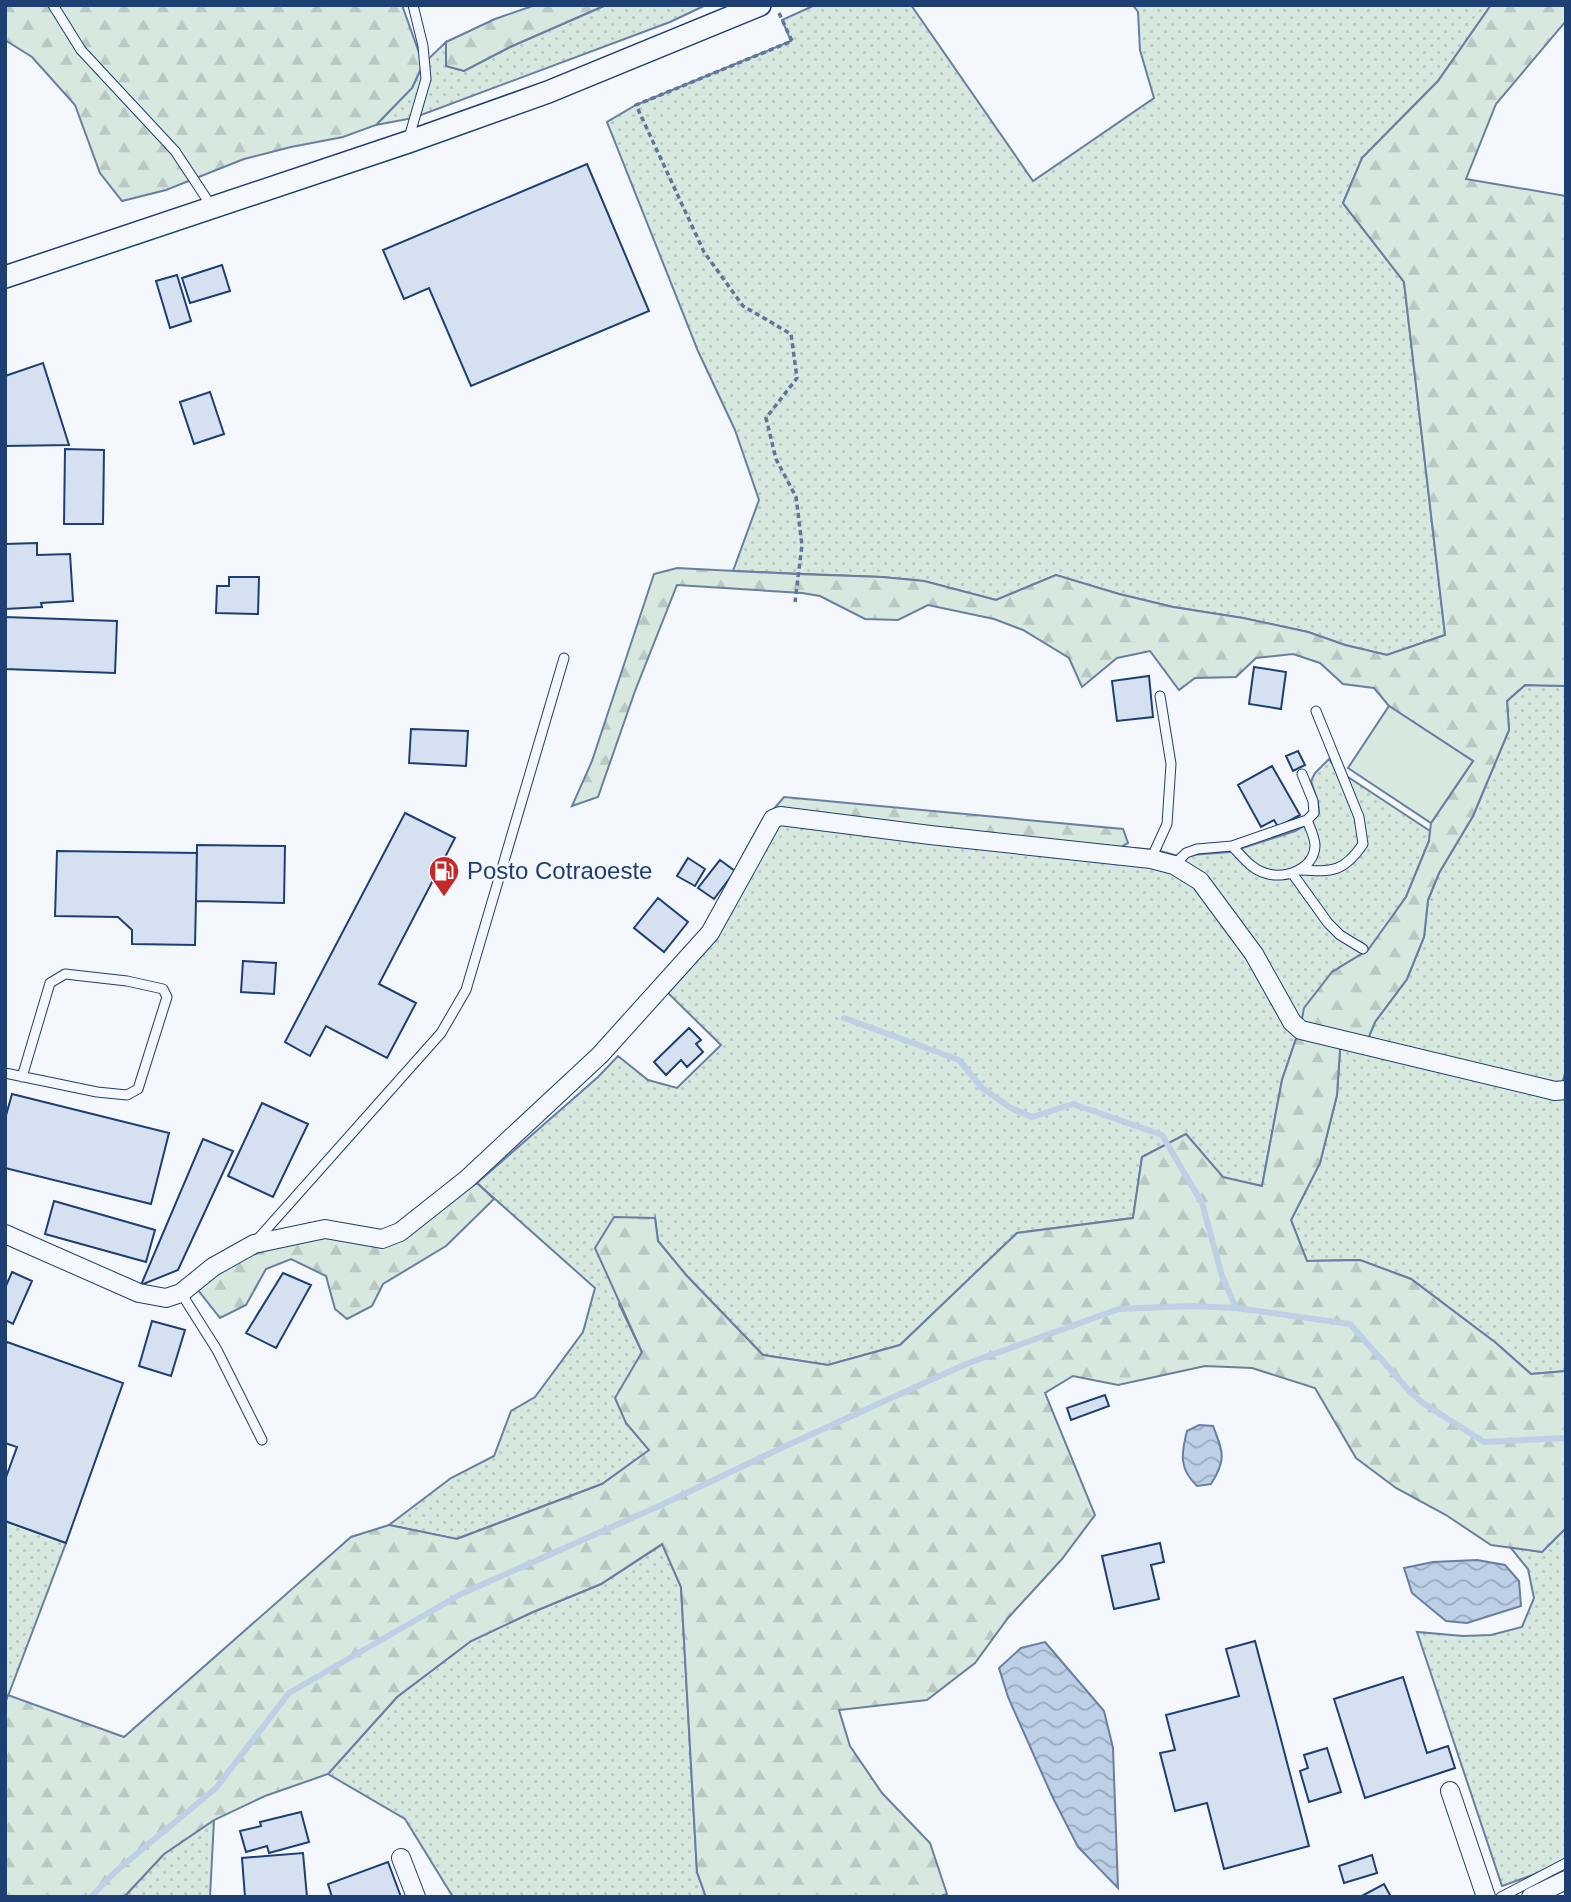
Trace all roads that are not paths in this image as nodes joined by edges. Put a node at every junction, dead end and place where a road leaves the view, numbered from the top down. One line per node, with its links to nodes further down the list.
1 (53, 5): 5 (lane)
2 (413, 5): 4 (lane)
3 (760, 5): 4 (street)
4 (408, 142): 5 (street)
5 (213, 208): 6 (street)
6 (5, 277)
7 (564, 658): 21 (lane)
8 (1160, 696): 13 (lane)
9 (1316, 711): 15 (lane)
10 (1302, 774): 11 (lane)
11 (1307, 820): 12 (lane); 15 (lane)
12 (1232, 846): 14 (lane); 15 (lane)
13 (1152, 859): 14 (street); 21 (street)
14 (1174, 865): 19 (street)
15 (1297, 872): 16 (lane)
16 (1363, 949)
17 (5, 1073): 18 (lane)
18 (22, 1077): 18 (lane)
19 (1566, 1090)
20 (5, 1234): 22 (street)
21 (254, 1244): 22 (street)
22 (181, 1293): 23 (lane)
23 (262, 1440)
24 (1450, 1791): 29 (street)
25 (401, 1858): 28 (street)
26 (1566, 1864): 30 (lane)
27 (1566, 1880): 31 (street)
28 (416, 1897)
29 (1486, 1897)
30 (1501, 1897)
31 (1531, 1897)

